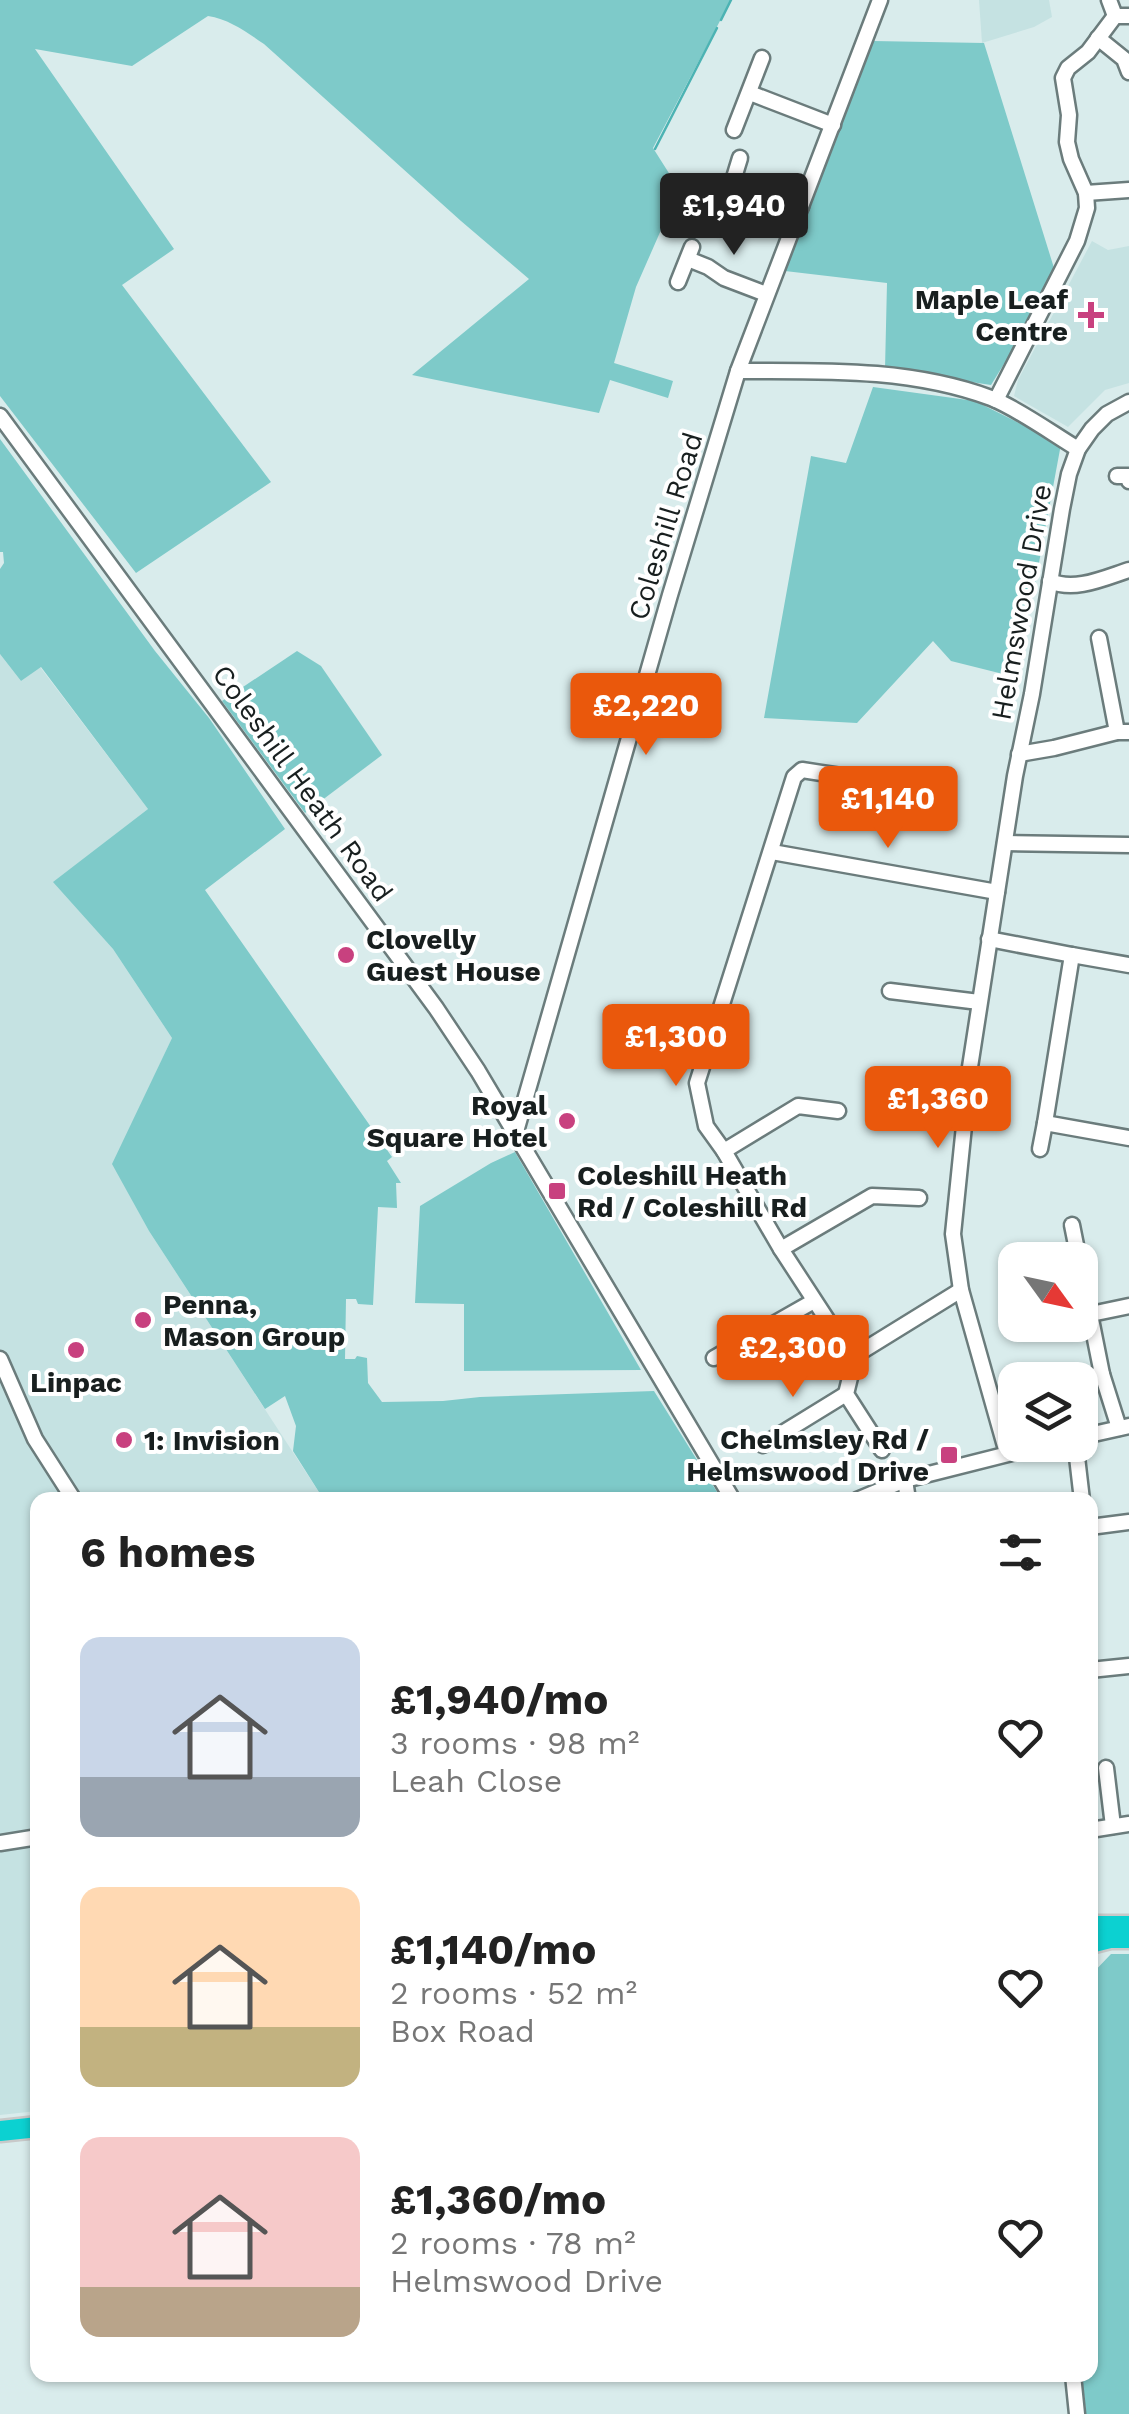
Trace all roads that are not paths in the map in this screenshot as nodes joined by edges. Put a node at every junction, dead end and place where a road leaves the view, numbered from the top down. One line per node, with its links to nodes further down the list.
1 (880, 0): 8 (street, Coleshill Road)
2 (1110, 0): 3 (street)
3 (1122, 16): 4 (street)
4 (1098, 38): 6 (street); 12 (street)
5 (762, 58): 7 (street)
6 (1129, 72)
7 (750, 93): 8 (street); 9 (street)
8 (833, 125): 13 (street, Coleshill Road)
9 (734, 130)
10 (740, 158): 13 (street)
11 (1129, 190): 12 (street)
12 (1086, 193): 17 (street)
13 (801, 207): 15 (street, Coleshill Road)
14 (678, 282): 15 (street)
15 (766, 294): 16 (street, Coleshill Road)
16 (738, 370): 17 (street); 38 (street, Coleshill Road)
17 (996, 400): 20 (street)
18 (1129, 402): 20 (street)
19 (0, 416): 38 (street, Coleshill Heath Road)
20 (1078, 448): 22 (street, Helmswood Drive)
21 (1129, 570): 22 (street)
22 (1050, 581): 25 (street, Helmswood Drive)
23 (1099, 638): 24 (street)
24 (1123, 732): 25 (street)
25 (1019, 754): 27 (street, Helmswood Drive)
26 (854, 778): 29 (street)
27 (1005, 843): 28 (street); 30 (street, Helmswood Drive)
28 (1129, 845)
29 (772, 852): 30 (street); 41 (street)
30 (997, 892): 31 (street, Helmswood Drive)
31 (989, 939): 32 (street); 35 (street, Helmswood Drive)
32 (1072, 955): 33 (street); 37 (street)
33 (1129, 965)
34 (890, 991): 35 (street)
35 (979, 1002): 46 (street, Helmswood Drive)
36 (838, 1111): 41 (street)
37 (1046, 1123): 39 (street); 40 (street)
38 (514, 1135): 66 (street, Coleshill Heath Road)
39 (1129, 1138)
40 (1040, 1149)
41 (724, 1151): 45 (street)
42 (919, 1198): 45 (street)
43 (1072, 1225): 44 (street)
44 (1076, 1242)
45 (781, 1249): 47 (street)
46 (961, 1290): 51 (street); 57 (street, Helmswood Drive)
47 (814, 1301): 51 (street); 52 (street)
48 (1129, 1306): 49 (street)
49 (1098, 1312)
50 (1096, 1342): 54 (street)
51 (859, 1353): 56 (street)
52 (714, 1358)
53 (0, 1360): 65 (street)
54 (1102, 1374): 55 (street); 58 (street)
55 (1098, 1375)
56 (846, 1394): 60 (street); 61 (street)
57 (998, 1422)
58 (1124, 1427): 59 (street)
59 (1098, 1433)
60 (762, 1445)
61 (882, 1450)
62 (998, 1456): 64 (street)
63 (1078, 1462): 69 (street)
64 (906, 1480): 67 (street); 68 (street)
65 (69, 1492)
66 (728, 1492)
67 (877, 1492)
68 (907, 1492)
69 (1081, 1492)
70 (1129, 1522): 71 (street)
71 (1098, 1526)
72 (1129, 1666): 73 (street)
73 (1098, 1669)
74 (1106, 1768): 76 (street)
75 (1129, 1824): 76 (street)
76 (1112, 1826): 77 (street)
77 (1098, 1829)
78 (30, 1838): 79 (street)
79 (0, 1844)
80 (1098, 1926): 81 (highway)
81 (1129, 1926)
82 (1129, 1938): 83 (highway)
83 (1098, 1941)
84 (30, 2127): 85 (highway)
85 (0, 2131)
86 (1074, 2382): 87 (street)
87 (1077, 2414)

